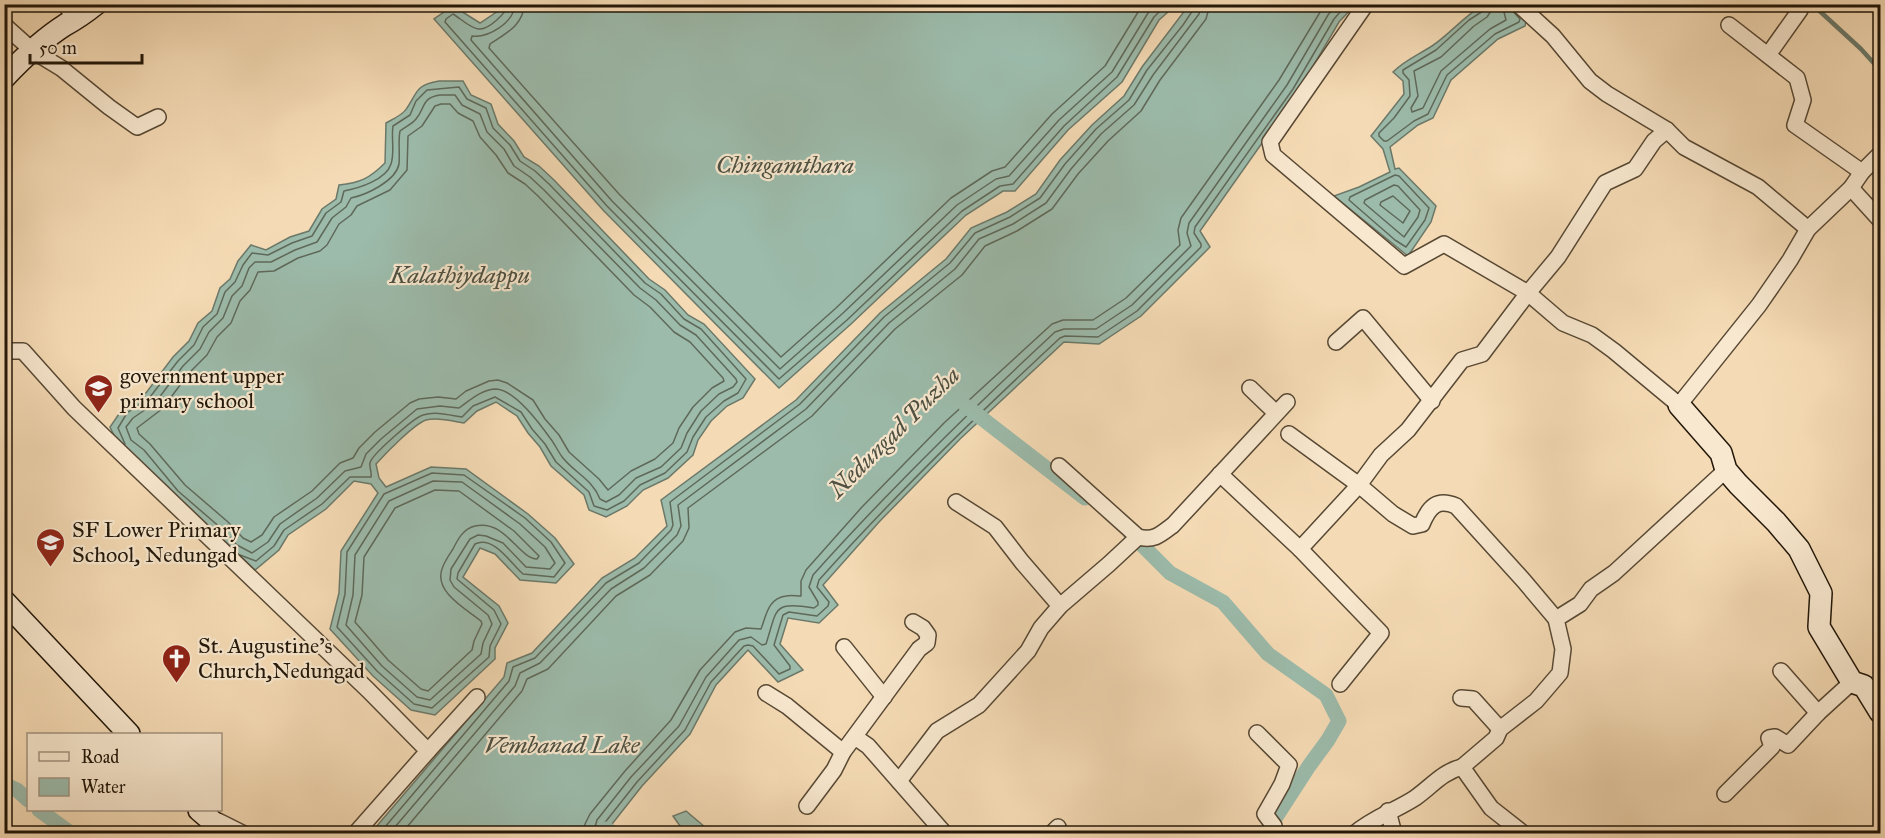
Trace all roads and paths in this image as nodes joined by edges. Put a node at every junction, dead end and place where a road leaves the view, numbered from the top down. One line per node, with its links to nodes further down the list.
1 (96, 4): 5 (street)
2 (1366, 4): 18 (street)
3 (1518, 4): 12 (street)
4 (1800, 10): 9 (street)
5 (70, 12): 8 (street)
6 (4, 25): 8 (street)
7 (1729, 25): 9 (street)
8 (33, 51): 10 (street); 11 (street)
9 (1768, 55): 14 (street)
10 (4, 78)
11 (158, 117)
12 (1667, 130): 17 (street); 18 (street)
13 (1881, 154): 14 (street)
14 (1862, 172): 15 (street)
15 (1851, 188): 16 (street); 17 (street)
16 (1881, 220)
17 (1808, 229): 23 (street)
18 (1528, 293): 22 (street); 23 (street)
19 (1336, 342): 22 (street)
20 (4, 351): 50 (street)
21 (1250, 388): 27 (street)
22 (1432, 401): 28 (street)
23 (1679, 405): 26 (street)
24 (1289, 434): 28 (street)
25 (1059, 466): 30 (street)
26 (1726, 470): 34 (street); 38 (street)
27 (1220, 474): 30 (street); 31 (street)
28 (1359, 485): 31 (street); 34 (street)
29 (956, 502): 33 (street)
30 (1135, 539): 33 (street)
31 (1300, 549): 39 (street)
32 (4, 602): 47 (street)
33 (1060, 606): 53 (street)
34 (1556, 619): 46 (street)
35 (913, 621): 42 (street)
36 (844, 647): 42 (street)
37 (1781, 671): 45 (street)
38 (1852, 682): 44 (street); 45 (street)
39 (1340, 684)
40 (766, 693): 51 (street)
41 (477, 697): 50 (street)
42 (884, 697): 49 (street)
43 (1461, 698): 46 (street)
44 (1881, 712)
45 (1818, 713): 54 (street)
46 (1500, 729): 52 (street)
47 (127, 733)
48 (1257, 733): 58 (street)
49 (855, 737): 51 (street); 53 (street)
50 (428, 751): 61 (street)
51 (843, 752): 55 (street)
52 (1462, 767): 57 (street); 66 (street)
53 (900, 781): 62 (street)
54 (1725, 794)
55 (807, 806)
56 (200, 811): 59 (street); 60 (street)
57 (1388, 811): 64 (street); 65 (street)
58 (1272, 830): 63 (street)
59 (227, 834)
60 (244, 834)
61 (356, 834)
62 (945, 834)
63 (1288, 834)
64 (1354, 834)
65 (1397, 834)
66 (1524, 834)

